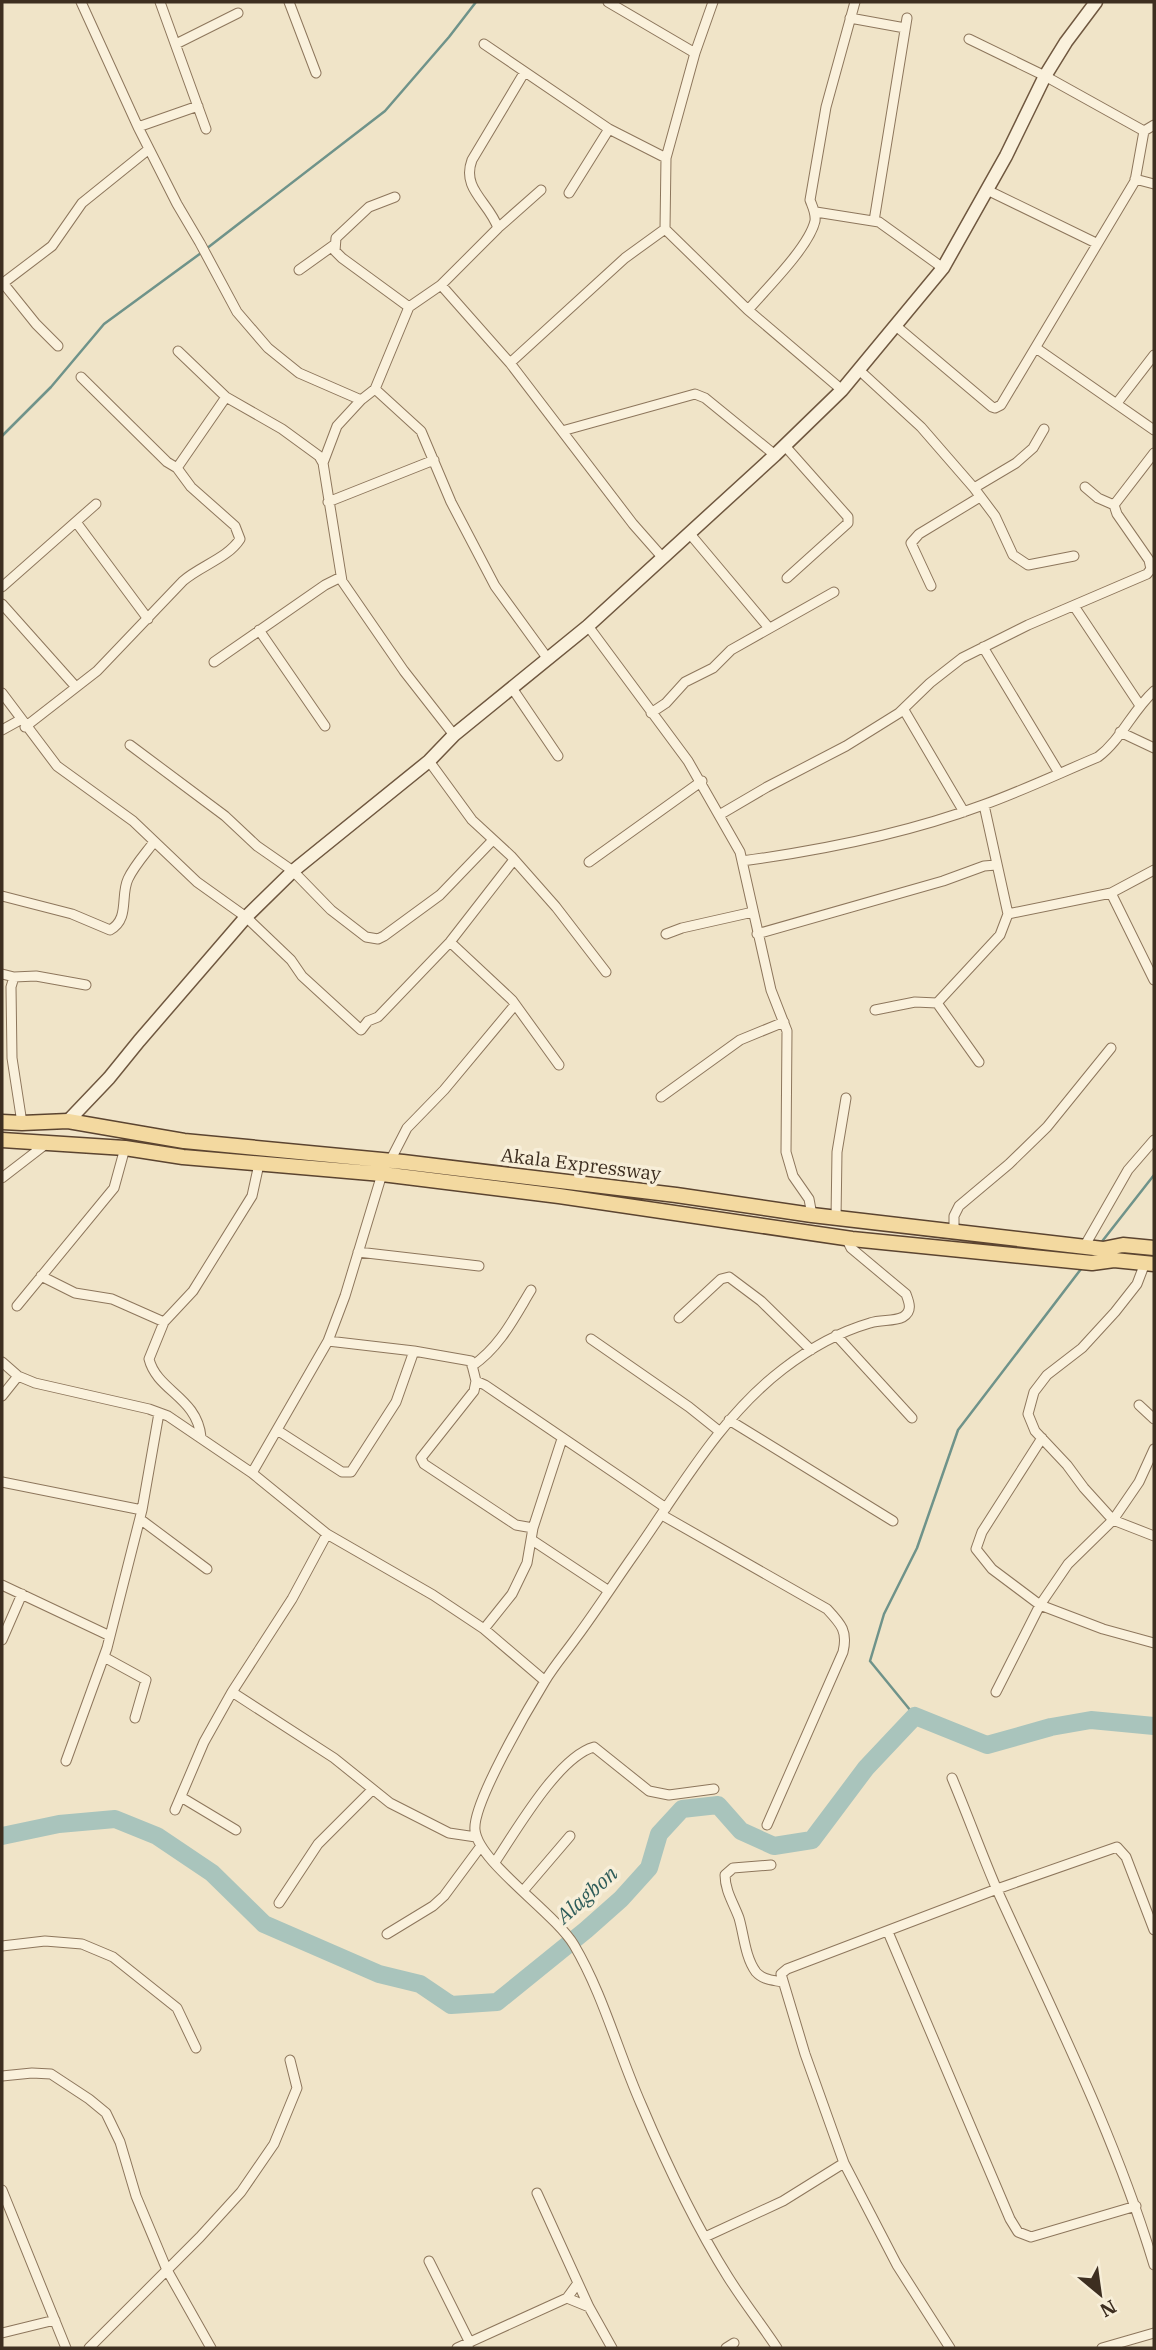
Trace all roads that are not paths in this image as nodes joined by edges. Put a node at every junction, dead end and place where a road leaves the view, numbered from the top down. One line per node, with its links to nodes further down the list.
1 (81, 2): 19 (street)
2 (160, 2): 11 (street)
3 (289, 2): 14 (street)
4 (608, 2): 13 (street)
5 (713, 2): 13 (street)
6 (855, 2): 9 (street)
7 (1096, 2): 16 (street)
8 (238, 13): 11 (street)
9 (850, 18): 31 (street); 32 (street)
10 (969, 39): 16 (street)
11 (176, 44): 17 (street)
12 (484, 44): 15 (street)
13 (695, 53): 24 (street)
14 (316, 73)
15 (524, 73): 20 (street); 33 (street)
16 (1045, 76): 22 (street); 28 (street)
17 (198, 106): 19 (street); 21 (street)
18 (1154, 125): 22 (street)
19 (138, 127): 23 (street)
20 (609, 129): 24 (street); 29 (street)
21 (206, 130)
22 (1144, 131): 25 (street)
23 (149, 149): 39 (street); 54 (street)
24 (666, 158): 34 (street)
25 (1135, 178): 26 (street); 35 (street)
26 (1154, 184)
27 (541, 190): 33 (street)
28 (987, 190): 35 (street); 37 (street)
29 (569, 193)
30 (395, 197): 36 (street)
31 (816, 212): 32 (street); 42 (street)
32 (874, 222): 37 (street)
33 (498, 228): 40 (street)
34 (665, 229): 42 (street); 48 (street)
35 (1096, 243): 45 (street)
36 (334, 245): 38 (street); 41 (street)
37 (943, 268): 43 (street)
38 (299, 270)
39 (2, 283): 44 (street)
40 (441, 285): 41 (street); 48 (street)
41 (410, 307): 51 (street)
42 (748, 310): 52 (street)
43 (896, 326): 45 (street); 49 (street)
44 (58, 346)
45 (1036, 348): 55 (street)
46 (178, 351): 53 (street)
47 (1154, 355): 55 (street)
48 (510, 363): 58 (street)
49 (859, 370): 52 (street); 66 (street)
50 (81, 377): 64 (street)
51 (375, 389): 54 (street); 62 (street)
52 (842, 390): 59 (street)
53 (226, 397): 63 (street); 64 (street)
54 (361, 400): 63 (street)
55 (1117, 403): 57 (street)
56 (1044, 429): 66 (street)
57 (1154, 430)
58 (562, 431): 61 (street); 74 (street)
59 (785, 446): 61 (street); 76 (street)
60 (1154, 453): 70 (street)
61 (775, 455): 72 (street)
62 (434, 460): 68 (street); 87 (street)
63 (323, 463): 68 (street)
64 (177, 468): 82 (street)
65 (1085, 487): 70 (street)
66 (974, 488): 67 (street)
67 (980, 497): 73 (street); 77 (street)
68 (328, 502): 75 (street)
69 (96, 505): 71 (street)
70 (1114, 505): 81 (street)
71 (76, 523): 78 (street); 82 (street)
72 (690, 534): 74 (street); 84 (street)
73 (1074, 556)
74 (663, 558): 83 (street)
75 (341, 578): 85 (street); 100 (street)
76 (788, 579)
77 (931, 586)
78 (2, 587)
79 (834, 592): 84 (street)
80 (2, 604): 89 (street)
81 (1074, 606): 86 (street); 93 (street)
82 (148, 619): 89 (street)
83 (588, 626): 87 (street); 95 (street)
84 (769, 628): 95 (street)
85 (259, 630): 88 (street); 97 (street)
86 (983, 647): 94 (street); 105 (street)
87 (548, 659): 90 (street)
88 (214, 662)
89 (76, 687): 96 (street)
90 (512, 688): 100 (street); 103 (street)
91 (1154, 691): 93 (street)
92 (2, 693): 96 (street)
93 (1139, 705): 99 (street)
94 (904, 710): 108 (street); 109 (street)
95 (651, 713): 106 (street)
96 (23, 723): 98 (street); 111 (street)
97 (325, 726)
98 (2, 730)
99 (1120, 732): 102 (street); 105 (street)
100 (454, 735): 104 (street)
101 (130, 745): 117 (street)
102 (1154, 748)
103 (558, 757)
104 (429, 761): 110 (street); 117 (street)
105 (1059, 773): 107 (street)
106 (702, 781): 109 (street); 114 (street)
107 (984, 805): 108 (street); 115 (street)
108 (964, 812): 113 (street)
109 (721, 814): 113 (street)
110 (492, 841): 112 (street); 117 (street)
111 (154, 842): 119 (street); 122 (street)
112 (513, 861): 125 (street); 126 (street)
113 (742, 861): 120 (street)
114 (589, 862)
115 (996, 865): 121 (street); 124 (street)
116 (1154, 870): 118 (street)
117 (293, 871): 122 (street)
118 (1111, 893): 121 (street); 129 (street)
119 (2, 896)
120 (752, 912): 123 (street); 124 (street)
121 (1008, 914): 131 (street)
122 (246, 918): 125 (street); 140 (street)
123 (666, 934)
124 (757, 934): 134 (street)
125 (450, 942): 132 (street)
126 (606, 972)
127 (2, 974): 128 (street)
128 (14, 977): 130 (street); 142 (street)
129 (1154, 980)
130 (86, 985)
131 (936, 1003): 133 (street); 136 (street)
132 (514, 1006): 137 (street); 149 (street)
133 (875, 1010)
134 (784, 1022): 138 (street); 154 (street)
135 (1111, 1048): 157 (street)
136 (979, 1062)
137 (559, 1065)
138 (661, 1097)
139 (846, 1098): 155 (street)
140 (68, 1121): 142 (main road, Akala Expressway); 145 (main road, Akala Expressway)
141 (2, 1122): 142 (main road, Akala Expressway)
142 (22, 1124)
143 (2, 1140): 146 (main road, Akala Expressway)
144 (1154, 1140): 159 (street)
145 (184, 1141): 148 (main road); 149 (main road, Akala Expressway)
146 (46, 1144): 147 (main road, Akala Expressway); 152 (street)
147 (125, 1148): 148 (main road, Akala Expressway); 164 (street)
148 (183, 1157): 150 (main road, Akala Expressway)
149 (390, 1161): 153 (main road, Akala Expressway)
150 (259, 1164): 151 (main road, Akala Expressway); 168 (street)
151 (382, 1174): 156 (main road, Akala Expressway); 161 (street)
152 (2, 1178)
153 (754, 1206): 154 (main road, Akala Expressway); 156 (main road)
154 (812, 1215): 155 (main road, Akala Expressway)
155 (836, 1218): 157 (main road, Akala Expressway)
156 (750, 1223): 158 (main road, Akala Expressway)
157 (954, 1232): 159 (main road, Akala Expressway)
158 (852, 1239): 162 (main road, Akala Expressway); 169 (street)
159 (1084, 1247): 160 (main road, Akala Expressway)
160 (1154, 1248)
161 (358, 1252): 163 (street); 171 (street)
162 (1150, 1263): 187 (street)
163 (479, 1266)
164 (41, 1276): 166 (street); 168 (street)
165 (531, 1290): 175 (street)
166 (18, 1306)
167 (679, 1318): 172 (street)
168 (164, 1322): 186 (street)
169 (836, 1335): 172 (street); 181 (street)
170 (591, 1339): 185 (street)
171 (328, 1341): 173 (street); 184 (street)
172 (811, 1350): 183 (street)
173 (414, 1351): 175 (street); 184 (street)
174 (2, 1362): 176 (street)
175 (472, 1366): 177 (street)
176 (18, 1376): 178 (street); 180 (street)
177 (475, 1381): 188 (street); 196 (street)
178 (2, 1396)
179 (1139, 1405): 182 (street)
180 (159, 1413): 186 (street); 193 (street)
181 (912, 1418)
182 (1154, 1419)
183 (729, 1420): 185 (street); 195 (street)
184 (277, 1430): 190 (street)
185 (719, 1431): 192 (street)
186 (201, 1437): 190 (street)
187 (1042, 1438): 194 (street); 204 (street)
188 (562, 1439): 192 (street); 196 (street)
189 (1154, 1449): 194 (street)
190 (252, 1473): 197 (street)
191 (2, 1482): 193 (street)
192 (664, 1511): 202 (street); 220 (street)
193 (141, 1515): 200 (street); 206 (street)
194 (1113, 1520): 198 (street); 204 (street)
195 (892, 1521)
196 (533, 1528): 199 (street)
197 (327, 1534): 205 (street); 211 (street)
198 (1154, 1536)
199 (532, 1539): 202 (street); 205 (street)
200 (207, 1569)
201 (2, 1585): 203 (street)
202 (609, 1591): 210 (street)
203 (22, 1594): 206 (street); 207 (street)
204 (1040, 1605): 208 (street); 212 (street)
205 (484, 1629): 210 (street)
206 (110, 1636): 209 (street)
207 (2, 1640)
208 (1154, 1643)
209 (104, 1657): 213 (street); 214 (street)
210 (545, 1681): 223 (street)
211 (232, 1692): 217 (street); 218 (street)
212 (996, 1692)
213 (135, 1718)
214 (66, 1761)
215 (952, 1778): 226 (street)
216 (714, 1789): 224 (street)
217 (372, 1790): 223 (street); 228 (street)
218 (181, 1797): 219 (street); 221 (street)
219 (175, 1810)
220 (767, 1825)
221 (236, 1830)
222 (570, 1836): 227 (street)
223 (479, 1842): 224 (street); 231 (street)
224 (495, 1862): 227 (street)
225 (771, 1865): 233 (street)
226 (997, 1889): 229 (street); 230 (street); 240 (street)
227 (523, 1891): 241 (street)
228 (279, 1903)
229 (1154, 1930)
230 (888, 1932): 233 (street); 240 (street)
231 (387, 1934)
232 (2, 1946): 234 (street)
233 (782, 1982): 237 (street)
234 (196, 2048)
235 (290, 2060): 244 (street)
236 (2, 2076): 244 (street)
237 (844, 2163): 241 (street); 258 (street)
238 (2, 2190): 248 (street)
239 (537, 2193): 245 (street)
240 (1136, 2206): 243 (street)
241 (705, 2236): 257 (street)
242 (429, 2261): 251 (street)
243 (1154, 2265)
244 (167, 2270): 253 (street); 254 (street)
245 (578, 2283): 246 (street); 247 (street)
246 (567, 2298): 247 (street); 251 (street)
247 (589, 2307): 256 (street)
248 (55, 2320): 249 (street); 252 (street)
249 (2, 2333)
250 (1154, 2333): 259 (street)
251 (470, 2343): 255 (street)
252 (66, 2348)
253 (89, 2348)
254 (211, 2348)
255 (457, 2348)
256 (612, 2348)
257 (777, 2348)
258 (950, 2348)
259 (1102, 2348)

